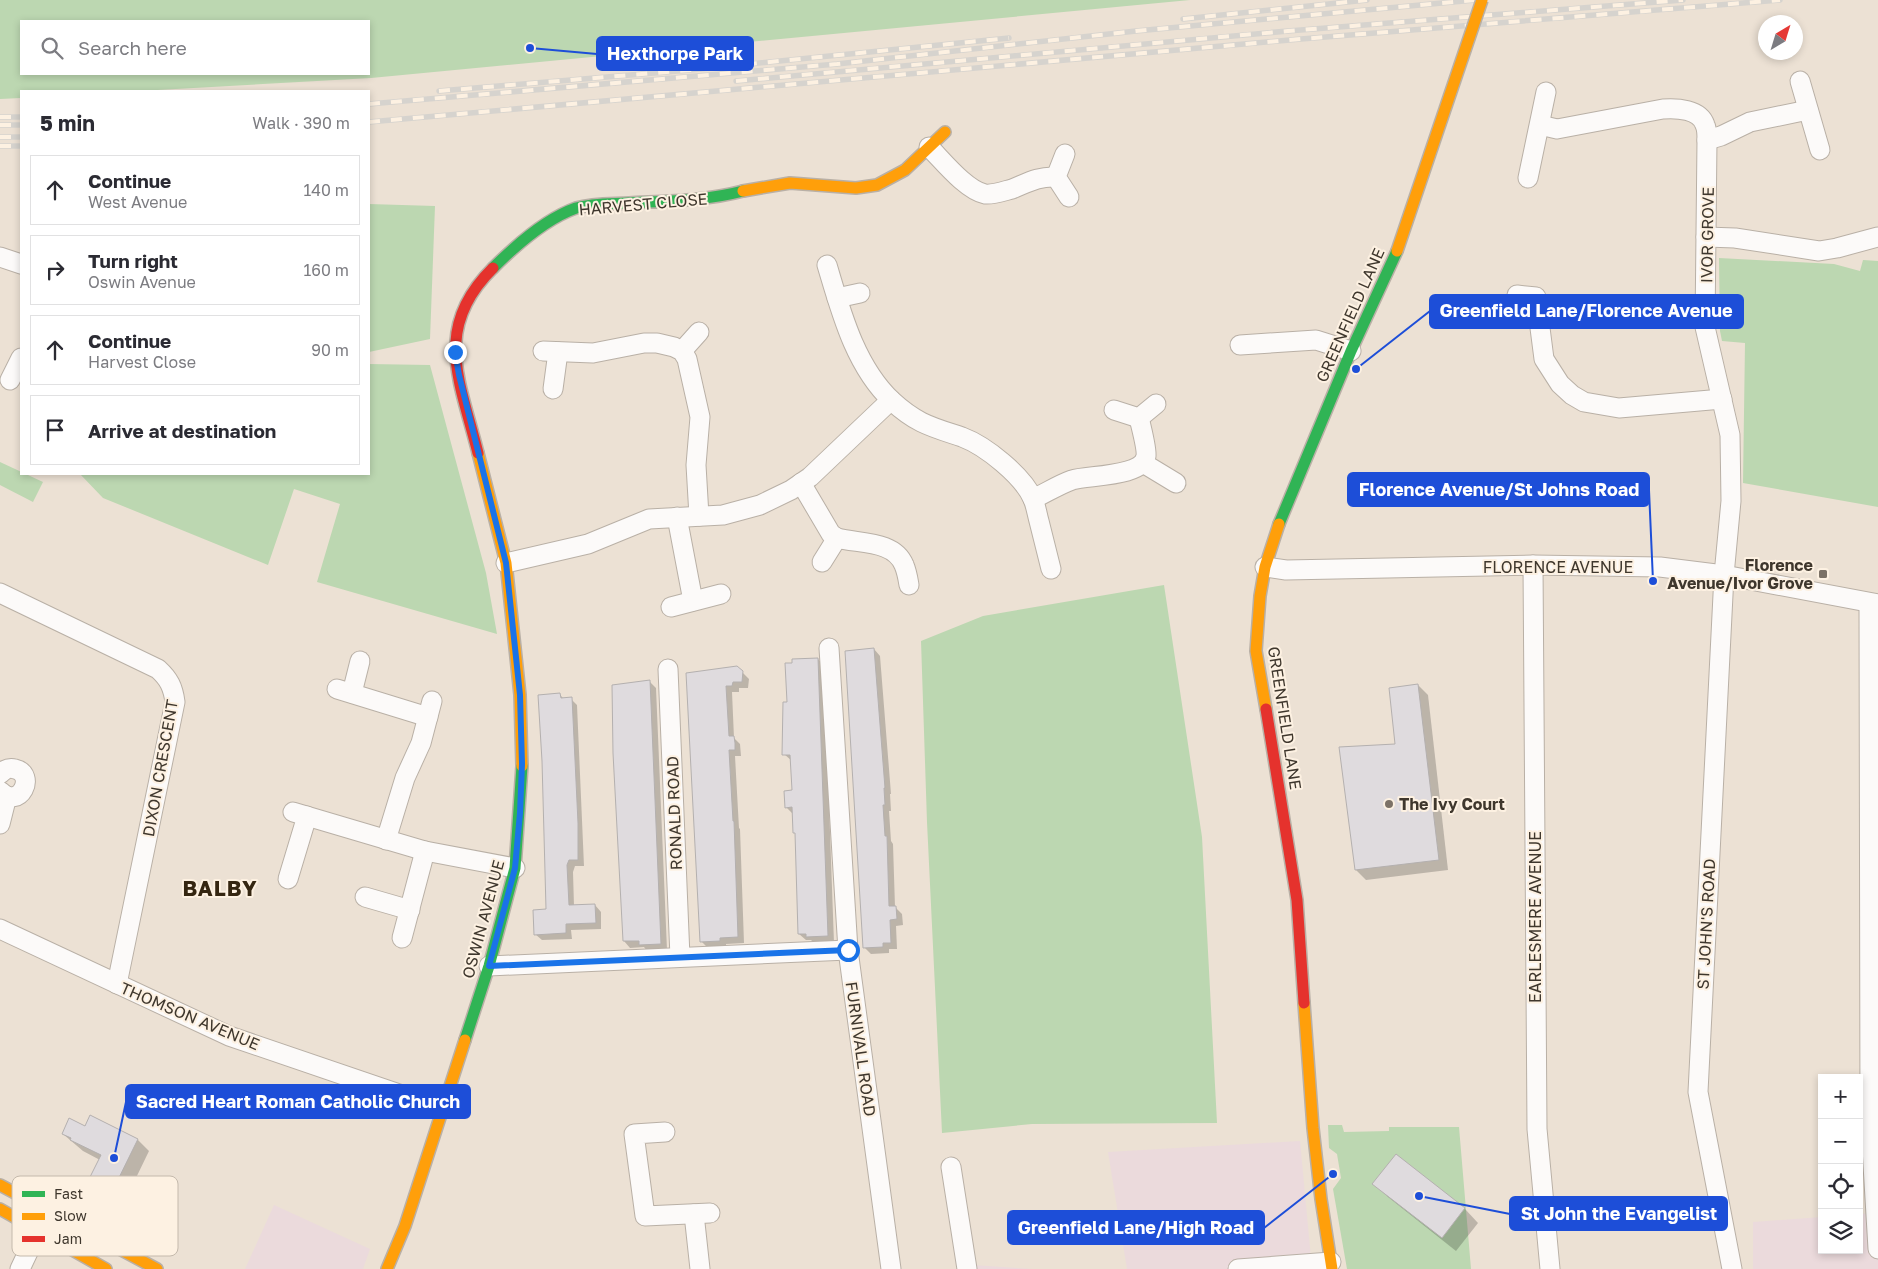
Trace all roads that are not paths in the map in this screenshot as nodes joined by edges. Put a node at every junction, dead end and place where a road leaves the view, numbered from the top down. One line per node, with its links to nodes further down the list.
1 (1482, 0): 25 (street, GREENFIELD LANE, bridge)
2 (1800, 81): 4 (street)
3 (1546, 92): 5 (street)
4 (1808, 110): 7 (street); 9 (street)
5 (1540, 126): 7 (street, IVOR GROVE); 12 (street)
6 (945, 132): 8 (street, HARVEST CLOSE)
7 (1708, 140): 14 (street, IVOR GROVE)
8 (929, 147): 11 (street); 42 (street, HARVEST CLOSE)
9 (1820, 150)
10 (1065, 154): 11 (street)
11 (1056, 176): 13 (street)
12 (1528, 178)
13 (1069, 198)
14 (1706, 237): 15 (street); 29 (street, IVOR GROVE)
15 (1878, 237)
16 (0, 257): 17 (street)
17 (20, 264)
18 (827, 265): 21 (street)
19 (860, 293): 21 (street)
20 (1517, 296): 29 (street)
21 (837, 298): 30 (street)
22 (699, 332): 24 (street)
23 (1240, 345): 25 (street)
24 (682, 351): 28 (street); 38 (street)
25 (1351, 352): 44 (street, GREENFIELD LANE)
26 (20, 360): 27 (street)
27 (11, 381)
28 (553, 389)
29 (1722, 399): 46 (street, IVOR GROVE)
30 (891, 400): 35 (street); 37 (street)
31 (1156, 404): 33 (street)
32 (1114, 410): 33 (street)
33 (1139, 418): 34 (street)
34 (1143, 462): 36 (street); 37 (street)
35 (801, 483): 38 (street); 40 (street)
36 (1176, 483)
37 (1033, 499): 45 (street)
38 (699, 516): 39 (street)
39 (677, 517): 42 (street); 50 (street)
40 (837, 538): 41 (street); 47 (street)
41 (822, 562)
42 (506, 563): 61 (street, OSWIN AVENUE)
43 (1533, 565): 44 (street, FLORENCE AVENUE); 46 (street, FLORENCE AVENUE); 91 (street, EARLESMERE AVENUE)
44 (1265, 567): 82 (street, GREENFIELD LANE)
45 (1051, 569)
46 (1724, 575): 51 (street, FLORENCE AVENUE); 92 (street, ST JOHN'S ROAD)
47 (909, 585)
48 (0, 593): 70 (street, DIXON CRESCENT)
49 (721, 594): 50 (street)
50 (693, 602): 52 (street)
51 (1874, 603): 78 (street)
52 (671, 607)
53 (829, 648): 67 (street, FURNIVALL ROAD)
54 (360, 661): 59 (street)
55 (668, 669): 68 (street, RONALD ROAD)
56 (0, 774): 57 (street)
57 (3, 793): 58 (street)
58 (0, 824)
59 (386, 840): 60 (street); 62 (street)
60 (425, 851): 61 (street); 64 (street)
61 (515, 868): 69 (street, OSWIN AVENUE)
62 (288, 878)
63 (365, 897): 64 (street)
64 (410, 910): 66 (street)
65 (0, 929): 70 (street, THOMSON AVENUE)
66 (402, 938)
67 (848, 950): 68 (street); 88 (street, FURNIVALL ROAD)
68 (680, 957): 69 (street)
69 (489, 966): 71 (street, OSWIN AVENUE)
70 (117, 984): 71 (street, THOMSON AVENUE)
71 (443, 1109): 86 (street, OSWIN AVENUE)
72 (665, 1132): 87 (street)
73 (951, 1167): 89 (street)
74 (0, 1185): 75 (street)
75 (12, 1191)
76 (0, 1209): 77 (street)
77 (12, 1216)
78 (1878, 1249)
79 (26, 1256): 83 (street)
80 (83, 1256): 84 (street)
81 (132, 1256): 85 (street)
82 (1332, 1265): 90 (street)
83 (20, 1269)
84 (106, 1269)
85 (156, 1269)
86 (387, 1269)
87 (700, 1269)
88 (891, 1269)
89 (967, 1269)
90 (1238, 1269)
91 (1550, 1269)
92 (1732, 1269)

